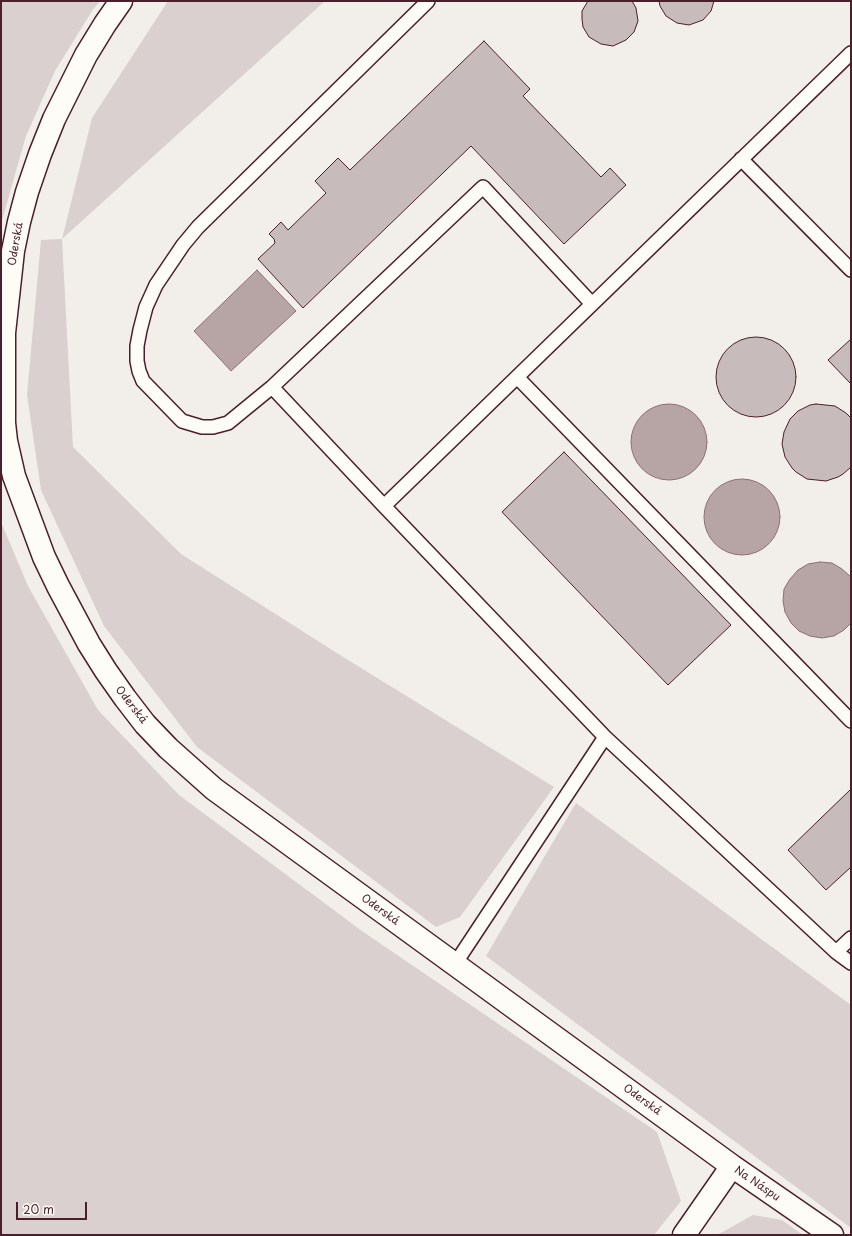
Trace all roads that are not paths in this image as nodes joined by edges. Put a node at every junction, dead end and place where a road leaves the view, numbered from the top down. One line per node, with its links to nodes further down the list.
1 (121, 1): 9 (street, Oderská)
2 (428, 1): 8 (lane)
3 (851, 53): 4 (lane)
4 (741, 159): 5 (lane); 6 (lane)
5 (851, 270)
6 (592, 304): 7 (lane); 8 (lane)
7 (517, 377): 10 (lane); 11 (lane)
8 (272, 387): 10 (lane)
9 (2, 424): 16 (street, Oderská)
10 (384, 506): 12 (lane)
11 (851, 721)
12 (605, 737): 14 (lane); 16 (lane)
13 (851, 938): 14 (lane)
14 (836, 952): 15 (lane)
15 (851, 963)
16 (455, 964): 17 (street, Oderská)
17 (732, 1166): 18 (street, Na Náspu); 19 (street, Na Náspu)
18 (684, 1235)
19 (832, 1235)

